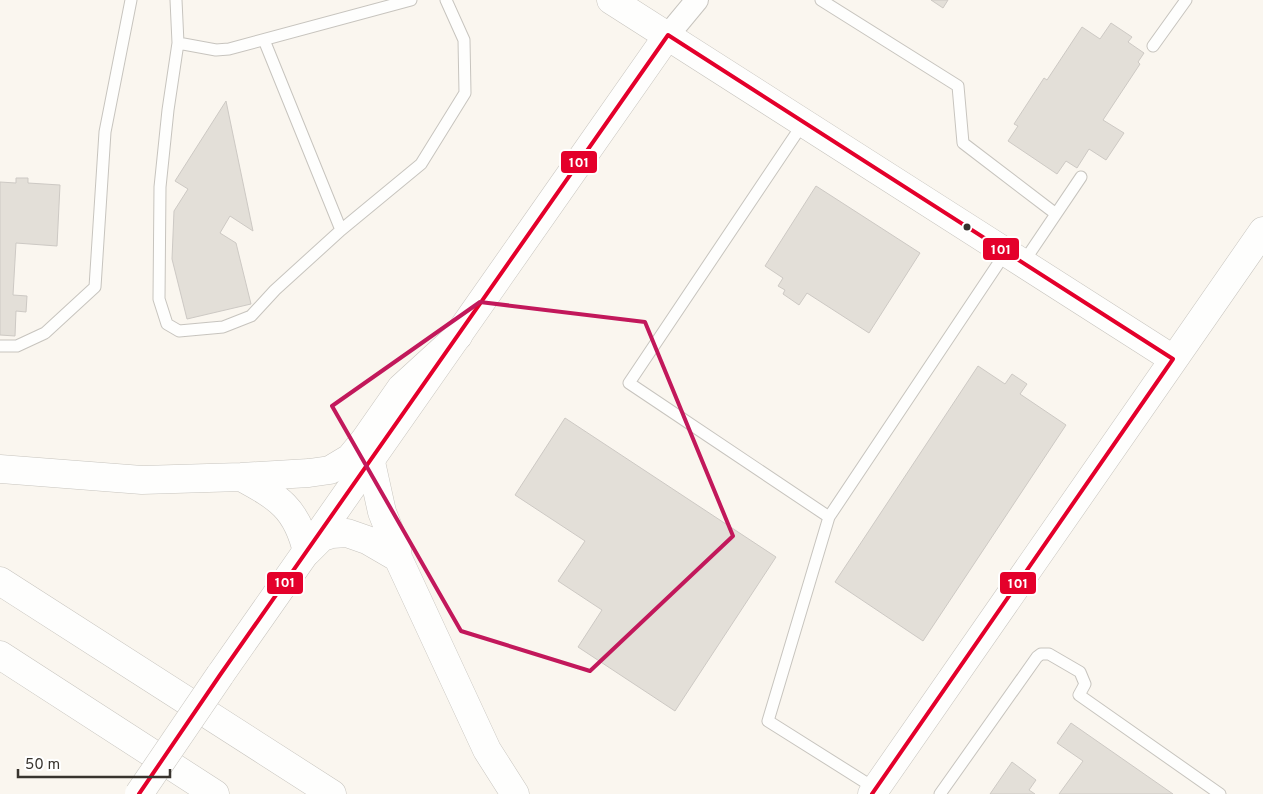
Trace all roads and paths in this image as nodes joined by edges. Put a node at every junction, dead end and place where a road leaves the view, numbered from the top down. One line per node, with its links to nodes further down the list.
1 (131, 0): 20 (lane)
2 (176, 0): 11 (lane)
3 (411, 0): 10 (lane)
4 (446, 0): 16 (lane)
5 (612, 0): 9 (main road)
6 (698, 0): 9 (street)
7 (821, 0): 15 (lane)
8 (1186, 0): 12 (lane)
9 (668, 34): 13 (main road); 19 (main road)
10 (264, 40): 11 (lane); 16 (lane)
11 (178, 43): 16 (lane)
12 (1153, 46)
13 (804, 122): 18 (main road); 25 (lane)
14 (1082, 177): 15 (lane)
15 (1056, 214): 18 (lane)
16 (341, 230)
17 (1263, 231): 21 (main road)
18 (1015, 258): 21 (main road); 25 (lane)
19 (458, 336): 22 (main road); 24 (main road)
20 (0, 346)
21 (1173, 359): 30 (main road)
22 (371, 462): 26 (main road); 27 (main road)
23 (0, 469): 24 (main road)
24 (240, 477): 26 (main road)
25 (829, 517): 30 (lane)
26 (307, 552): 27 (main road); 31 (main road, bridge)
27 (398, 558): 34 (main road)
28 (0, 581): 33 (main road)
29 (0, 654): 32 (main road)
30 (878, 792)
31 (139, 794)
32 (215, 794)
33 (332, 794)
34 (515, 794)
35 (940, 794): 36 (lane)
36 (1220, 794)

